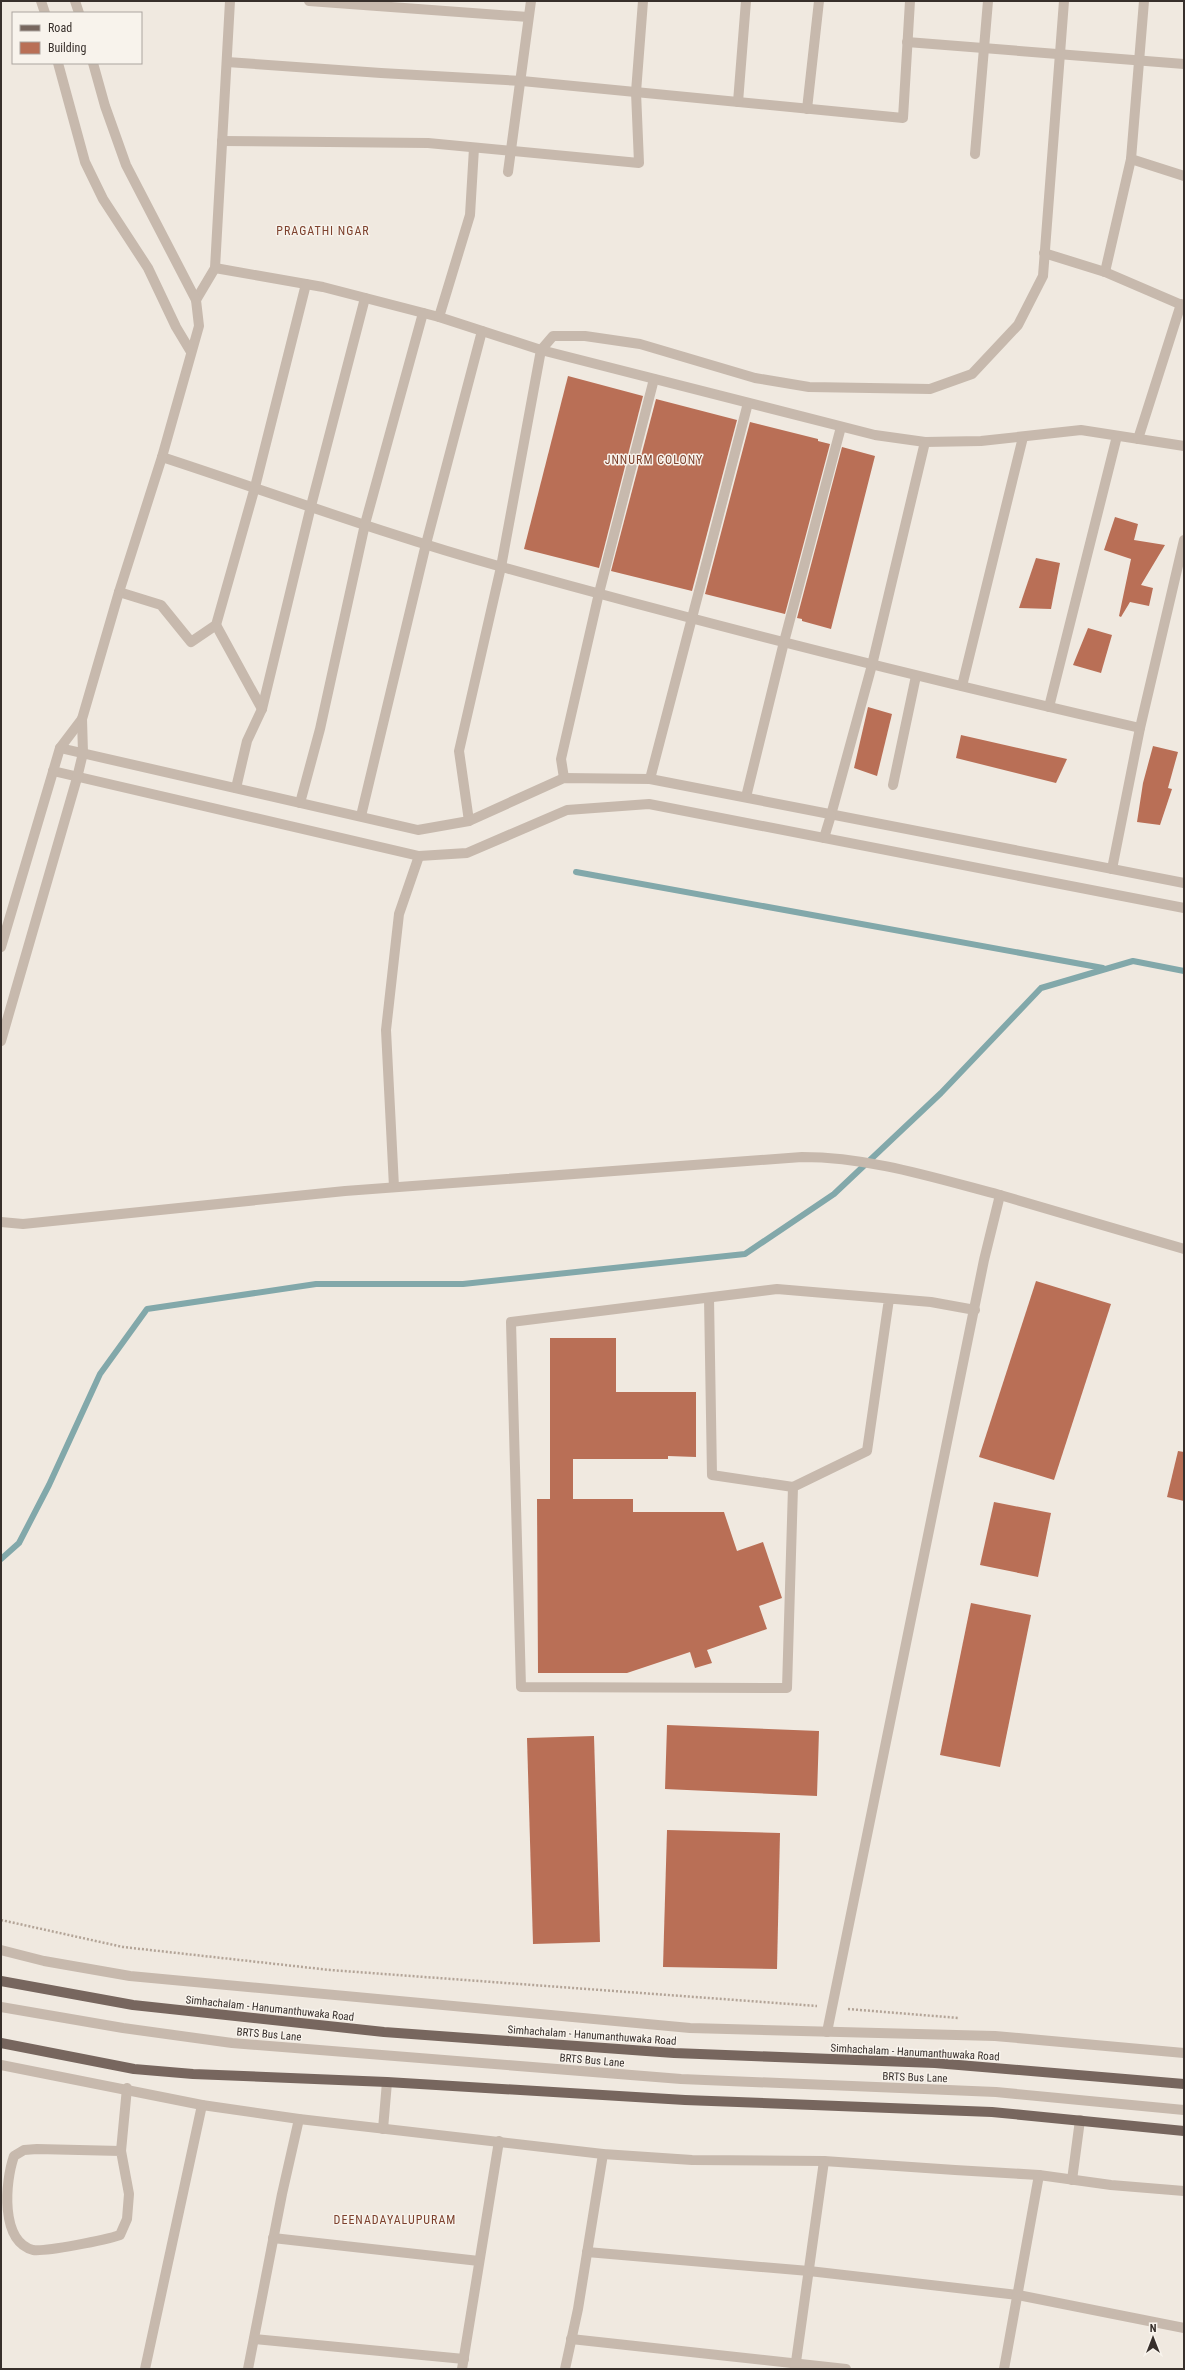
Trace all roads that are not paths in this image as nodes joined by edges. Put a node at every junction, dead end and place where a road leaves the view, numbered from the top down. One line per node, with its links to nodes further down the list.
1 (42, 1): 13 (street)
2 (75, 1): 14 (street)
3 (230, 1): 20 (street)
4 (309, 1): 15 (street)
5 (531, 1): 15 (street)
6 (643, 1): 25 (street)
7 (746, 1): 26 (street)
8 (819, 1): 27 (street)
9 (908, 1): 16 (street)
10 (988, 1): 17 (street)
11 (1064, 1): 18 (street)
12 (1144, 1): 19 (street)
13 (45, 12)
14 (79, 12)
15 (528, 17): 24 (street)
16 (908, 42): 17 (street); 27 (street)
17 (985, 48): 18 (street); 31 (street)
18 (1060, 55): 19 (street); 35 (street)
19 (1140, 61): 23 (street); 32 (street)
20 (227, 62): 24 (street); 28 (street)
21 (58, 64): 46 (street)
22 (93, 64): 40 (street)
23 (1184, 64)
24 (522, 81): 25 (street); 30 (street)
25 (636, 92): 26 (street); 30 (street)
26 (738, 102): 27 (street)
27 (807, 109)
28 (222, 141): 29 (street); 36 (street)
29 (474, 148): 30 (street); 43 (street)
30 (512, 151): 33 (street)
31 (975, 154)
32 (1131, 159): 34 (street); 37 (street)
33 (508, 172)
34 (1184, 176)
35 (1044, 254): 37 (street); 45 (street)
36 (215, 268): 38 (street); 40 (street)
37 (1105, 272): 41 (street)
38 (306, 284): 39 (street); 56 (street)
39 (365, 298): 42 (street); 57 (street)
40 (196, 300): 46 (street)
41 (1182, 305): 52 (street)
42 (423, 313): 43 (street); 58 (street)
43 (439, 318): 44 (street)
44 (482, 331): 45 (street); 60 (street)
45 (542, 350): 47 (street); 61 (street)
46 (191, 352): 55 (street)
47 (654, 379): 48 (street); 63 (street)
48 (748, 403): 49 (street); 64 (street)
49 (841, 427): 53 (street); 66 (street)
50 (1022, 436): 51 (street); 53 (street); 69 (street)
51 (1117, 436): 52 (street); 70 (street)
52 (1138, 439): 54 (street)
53 (925, 442): 67 (street)
54 (1184, 446)
55 (162, 457): 56 (street); 62 (street)
56 (255, 488): 57 (street); 65 (street)
57 (311, 506): 58 (street); 71 (street)
58 (365, 524): 60 (street); 83 (street)
59 (1184, 540): 73 (street)
60 (426, 544): 61 (street); 85 (street)
61 (501, 567): 63 (street); 86 (street)
62 (119, 592): 65 (street); 72 (street)
63 (598, 593): 64 (street); 78 (street)
64 (691, 617): 66 (street); 79 (street)
65 (216, 626): 71 (street)
66 (784, 642): 67 (street); 82 (street)
67 (872, 665): 68 (street); 84 (street)
68 (916, 676): 69 (street); 80 (street)
69 (962, 686): 70 (street)
70 (1049, 707): 73 (street)
71 (262, 709): 81 (street)
72 (82, 719): 74 (street); 75 (street)
73 (1140, 728): 89 (street)
74 (60, 748): 75 (street); 76 (street)
75 (83, 753): 77 (street); 81 (street)
76 (54, 771): 77 (street); 92 (street)
77 (77, 778): 88 (street); 93 (street)
78 (564, 778): 79 (street); 86 (street)
79 (650, 779): 82 (street)
80 (893, 785)
81 (236, 788): 83 (street)
82 (746, 797): 84 (street)
83 (300, 803): 85 (street)
84 (831, 815): 87 (street); 89 (street)
85 (361, 816): 86 (street)
86 (469, 821)
87 (824, 838): 88 (street); 91 (street)
88 (419, 856): 94 (street)
89 (1112, 869): 90 (street)
90 (1184, 883)
91 (1184, 908)
92 (1, 947)
93 (1, 1041)
94 (394, 1187): 95 (street); 96 (street)
95 (1000, 1195): 97 (street); 100 (street)
96 (1, 1222)
97 (1184, 1249)
98 (709, 1298): 99 (street); 101 (street); 101 (street)
99 (889, 1299): 100 (street); 101 (street)
100 (975, 1310): 105 (street)
101 (793, 1487)
102 (1, 1950): 105 (street)
103 (1, 1980): 110 (main road, Simhachalam - Hanumanthuwaka Road)
104 (1, 2007): 113 (street, BRTS Bus Lane)
105 (827, 2032): 107 (street)
106 (1, 2043): 109 (main road)
107 (1184, 2052)
108 (1, 2065): 111 (street)
109 (387, 2082): 115 (main road); 116 (street)
110 (1184, 2084)
111 (127, 2088): 112 (street); 119 (street)
112 (202, 2104): 114 (street); 135 (street)
113 (1184, 2110)
114 (299, 2119): 116 (street); 125 (street)
115 (1080, 2120): 117 (main road); 123 (street)
116 (382, 2129): 118 (street)
117 (1184, 2131)
118 (499, 2141): 120 (street); 127 (street)
119 (121, 2151): 119 (street)
120 (603, 2154): 121 (street); 126 (street)
121 (824, 2161): 122 (street); 128 (street)
122 (1039, 2175): 123 (street); 129 (street)
123 (1072, 2180): 124 (street)
124 (1184, 2191)
125 (273, 2238): 127 (street); 131 (street)
126 (587, 2252): 128 (street); 132 (street)
127 (480, 2262): 133 (street)
128 (809, 2271): 129 (street); 134 (street)
129 (1018, 2295): 130 (street); 139 (street)
130 (1184, 2328)
131 (254, 2339): 133 (street); 136 (street)
132 (571, 2339): 134 (street); 137 (street)
133 (463, 2364)
134 (796, 2366): 138 (street)
135 (145, 2369)
136 (248, 2369)
137 (565, 2369)
138 (846, 2369)
139 (1004, 2369)

